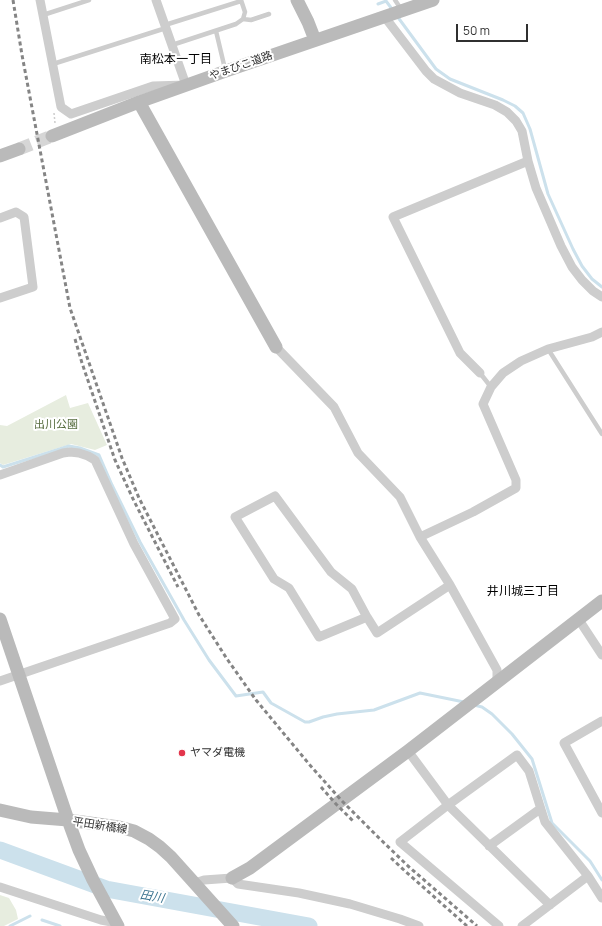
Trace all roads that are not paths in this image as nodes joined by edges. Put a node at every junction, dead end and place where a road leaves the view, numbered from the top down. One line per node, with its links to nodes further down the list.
1 (40, 0): 9 (street)
2 (89, 0): 9 (lane)
3 (156, 0): 11 (street)
4 (241, 0): 10 (lane); 11 (lane)
5 (297, 0): 13 (street)
6 (433, 0): 7 (street, やまびこ道路)
7 (394, 10): 13 (street, やまびこ道路); 22 (street)
8 (269, 14): 10 (lane)
9 (43, 15): 15 (street)
10 (243, 19): 12 (lane)
11 (165, 26): 14 (street); 15 (lane)
12 (216, 31): 14 (lane); 16 (lane)
13 (315, 40): 16 (street, やまびこ道路)
14 (172, 45): 17 (street)
15 (53, 64): 17 (street)
16 (226, 71): 17 (street, やまびこ道路)
17 (186, 85): 18 (street, やまびこ道路)
18 (139, 102): 19 (street, やまびこ道路); 27 (street)
19 (52, 136)
20 (19, 149): 21 (street)
21 (0, 156)
22 (528, 161): 24 (street); 29 (street)
23 (0, 218): 25 (street)
24 (602, 297)
25 (0, 298)
26 (602, 332): 28 (street)
27 (276, 347): 33 (street)
28 (548, 349): 30 (street); 31 (lane)
29 (480, 373): 30 (lane)
30 (491, 387): 33 (street)
31 (602, 434)
32 (0, 475): 40 (street)
33 (420, 537): 34 (street)
34 (450, 585): 36 (street); 42 (street)
35 (602, 601): 38 (street)
36 (367, 617): 36 (street)
37 (0, 619): 40 (street)
38 (577, 620): 39 (street); 42 (street)
39 (602, 655)
40 (19, 675): 41 (street); 49 (street)
41 (0, 681)
42 (497, 683): 44 (street)
43 (602, 721): 48 (street)
44 (408, 751): 45 (street); 52 (street)
45 (448, 805): 46 (street); 50 (street); 60 (street)
46 (540, 809): 50 (street); 51 (street)
47 (0, 810): 49 (street, 平田新橋線)
48 (602, 813)
49 (68, 820): 54 (street, 平田新橋線); 57 (street)
50 (489, 846): 56 (street)
51 (588, 876): 55 (street); 56 (street)
52 (232, 878): 54 (street); 59 (street)
53 (0, 887): 57 (street)
54 (198, 887): 58 (street, 平田新橋線)
55 (602, 898)
56 (550, 905): 61 (street)
57 (116, 923)
58 (233, 926)
59 (419, 926)
60 (499, 926)
61 (522, 926)

